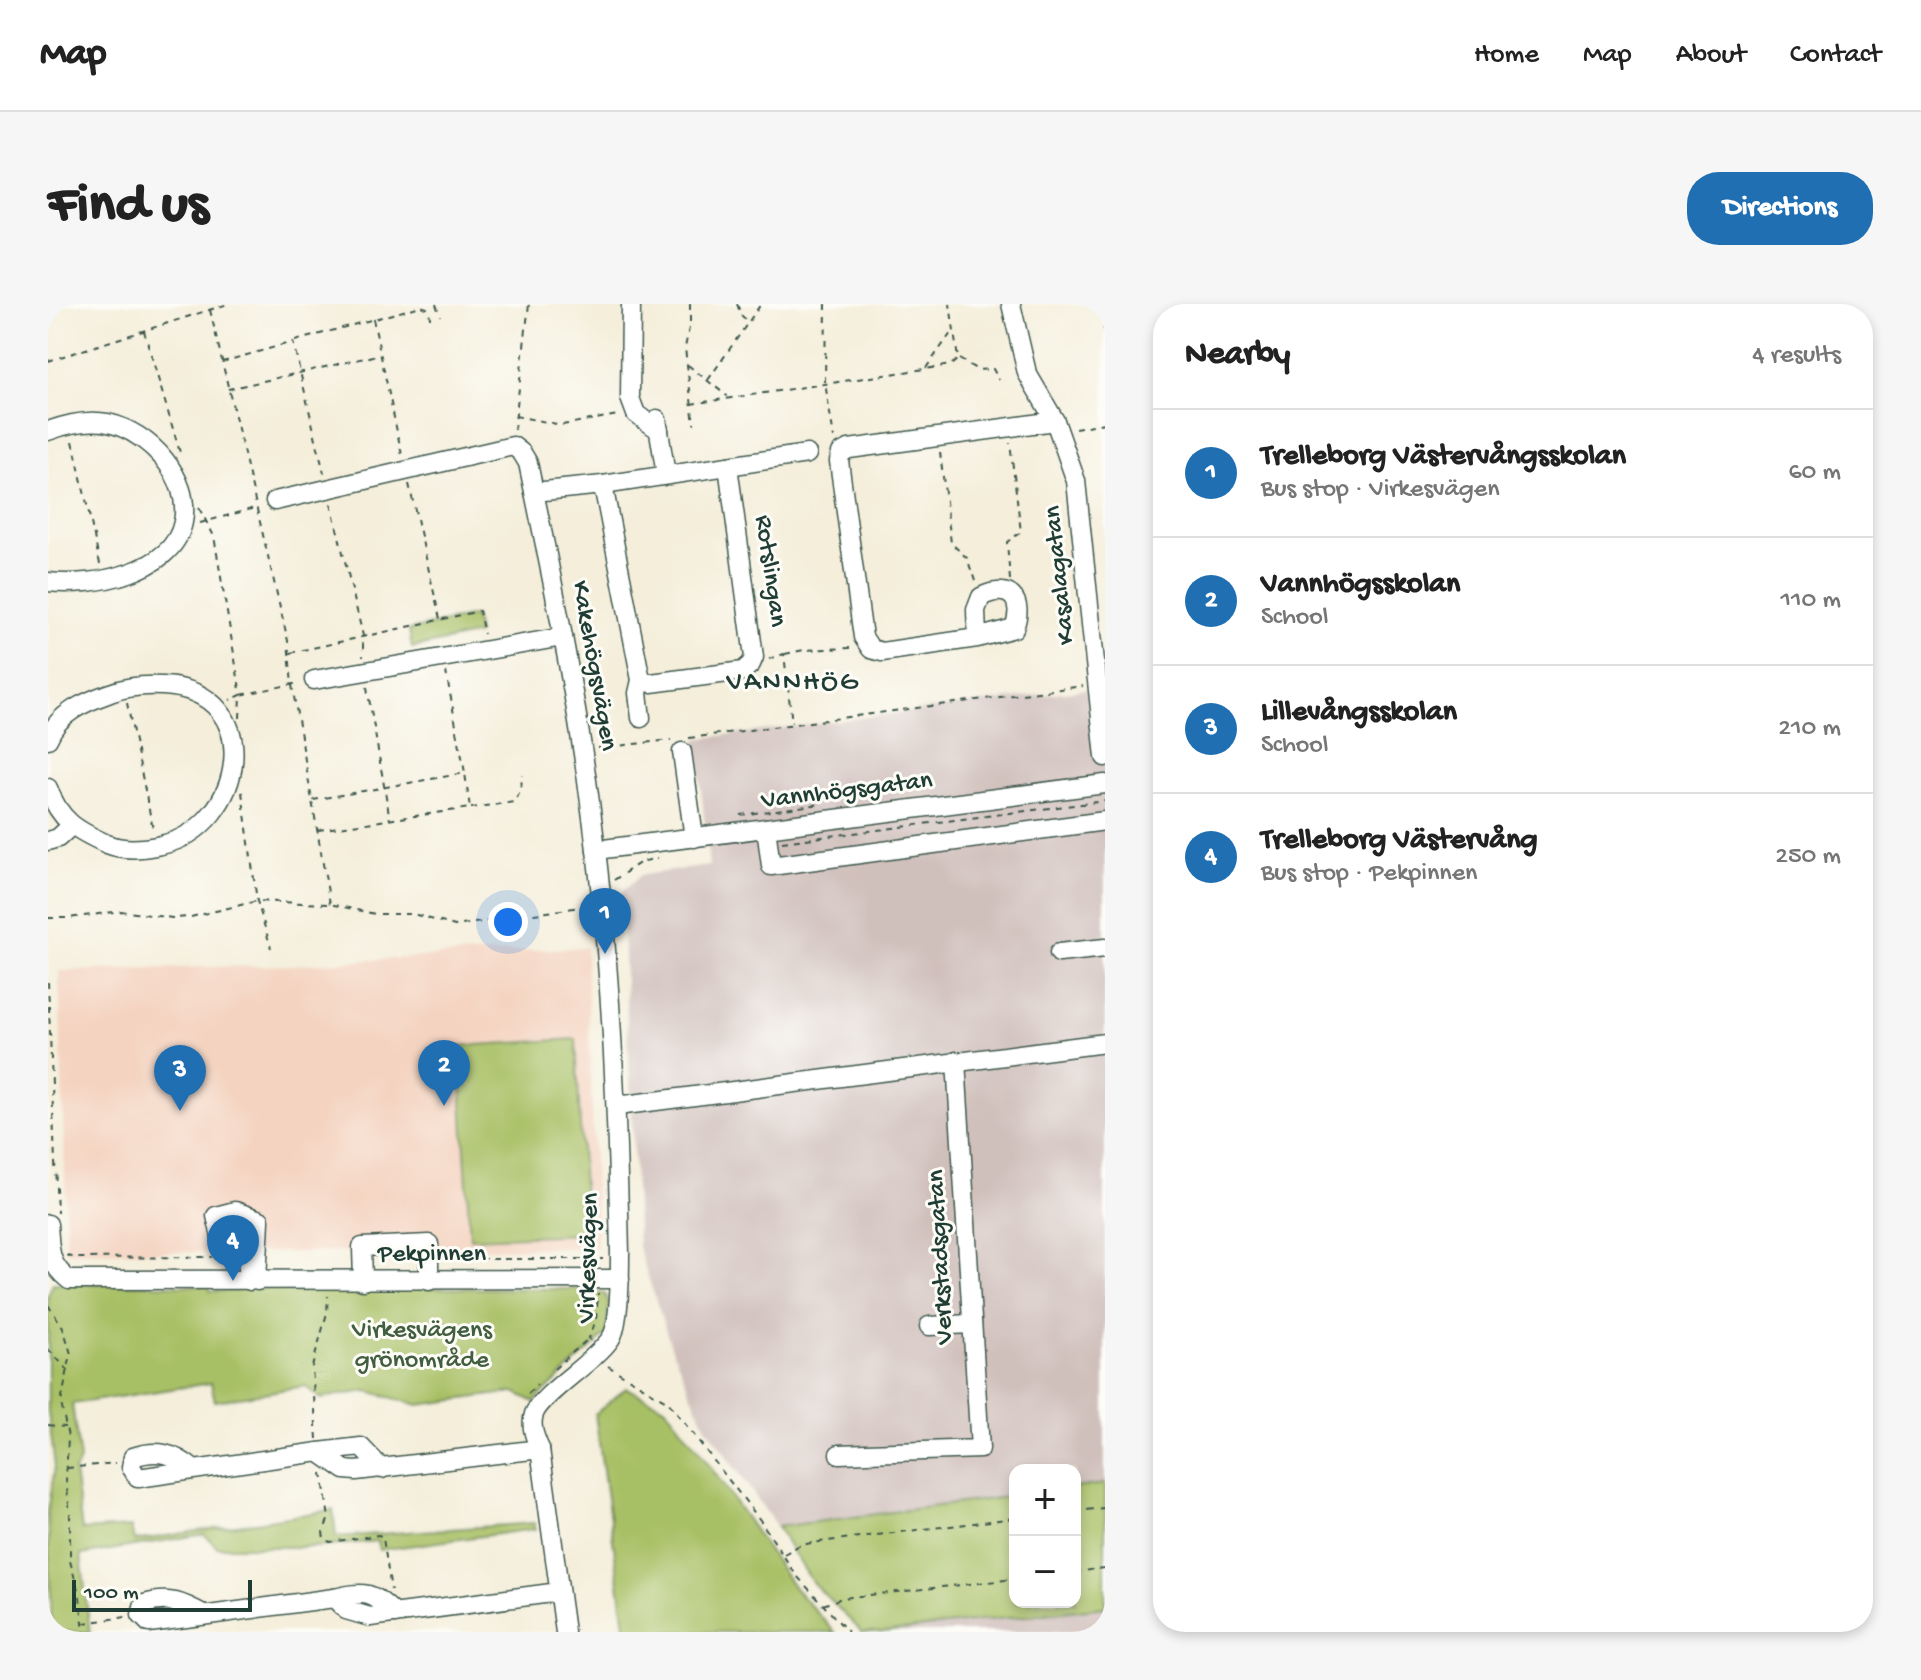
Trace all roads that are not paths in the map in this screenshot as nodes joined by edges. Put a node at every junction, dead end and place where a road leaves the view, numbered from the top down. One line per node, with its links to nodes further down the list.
1 (631, 304): 3 (street)
2 (1011, 304): 4 (street, Kasalagatan)
3 (630, 391): 5 (street); 5 (street)
4 (1055, 421): 15 (street); 21 (street, Kasalagatan)
5 (659, 430): 9 (street)
6 (48, 431): 13 (street)
7 (807, 454): 8 (street)
8 (728, 466): 9 (street); 17 (street, Rotslingan)
9 (666, 475): 10 (street)
10 (603, 485): 11 (street); 17 (street)
11 (534, 492): 12 (street, Kakehögsvägen); 14 (street, Kakehögsvägen)
12 (275, 501)
13 (48, 582)
14 (563, 637): 16 (street); 29 (street, Kakehögsvägen)
15 (977, 638): 15 (street)
16 (314, 680)
17 (641, 680): 18 (street)
18 (641, 718)
19 (48, 739): 25 (street)
20 (682, 752): 27 (street)
21 (1105, 757)
22 (1105, 784): 26 (street, Vannhögsgatan)
23 (48, 788): 25 (street)
24 (1105, 821): 26 (street)
25 (71, 826): 28 (street)
26 (767, 836): 27 (street, Vannhögsgatan)
27 (694, 838): 29 (street, Vannhögsgatan)
28 (48, 841)
29 (596, 850): 34 (street, Virkesvägen)
30 (1105, 948): 31 (street)
31 (1059, 953)
32 (1105, 1043): 33 (street)
33 (956, 1061): 34 (street); 39 (street, Verkstadsgatan)
34 (617, 1106): 36 (street, Virkesvägen)
35 (48, 1224): 37 (street, Pekpinnen)
36 (620, 1279): 38 (street, Pekpinnen); 41 (street, Virkesvägen)
37 (363, 1281): 38 (street, Pekpinnen); 38 (street)
38 (429, 1281)
39 (972, 1324): 40 (street); 42 (street, Verkstadsgatan)
40 (929, 1326)
41 (540, 1449): 43 (street); 44 (street, Virkesvägen)
42 (839, 1454)
43 (132, 1461)
44 (559, 1592): 45 (street); 46 (street, Virkesvägen)
45 (141, 1615)
46 (565, 1632)

